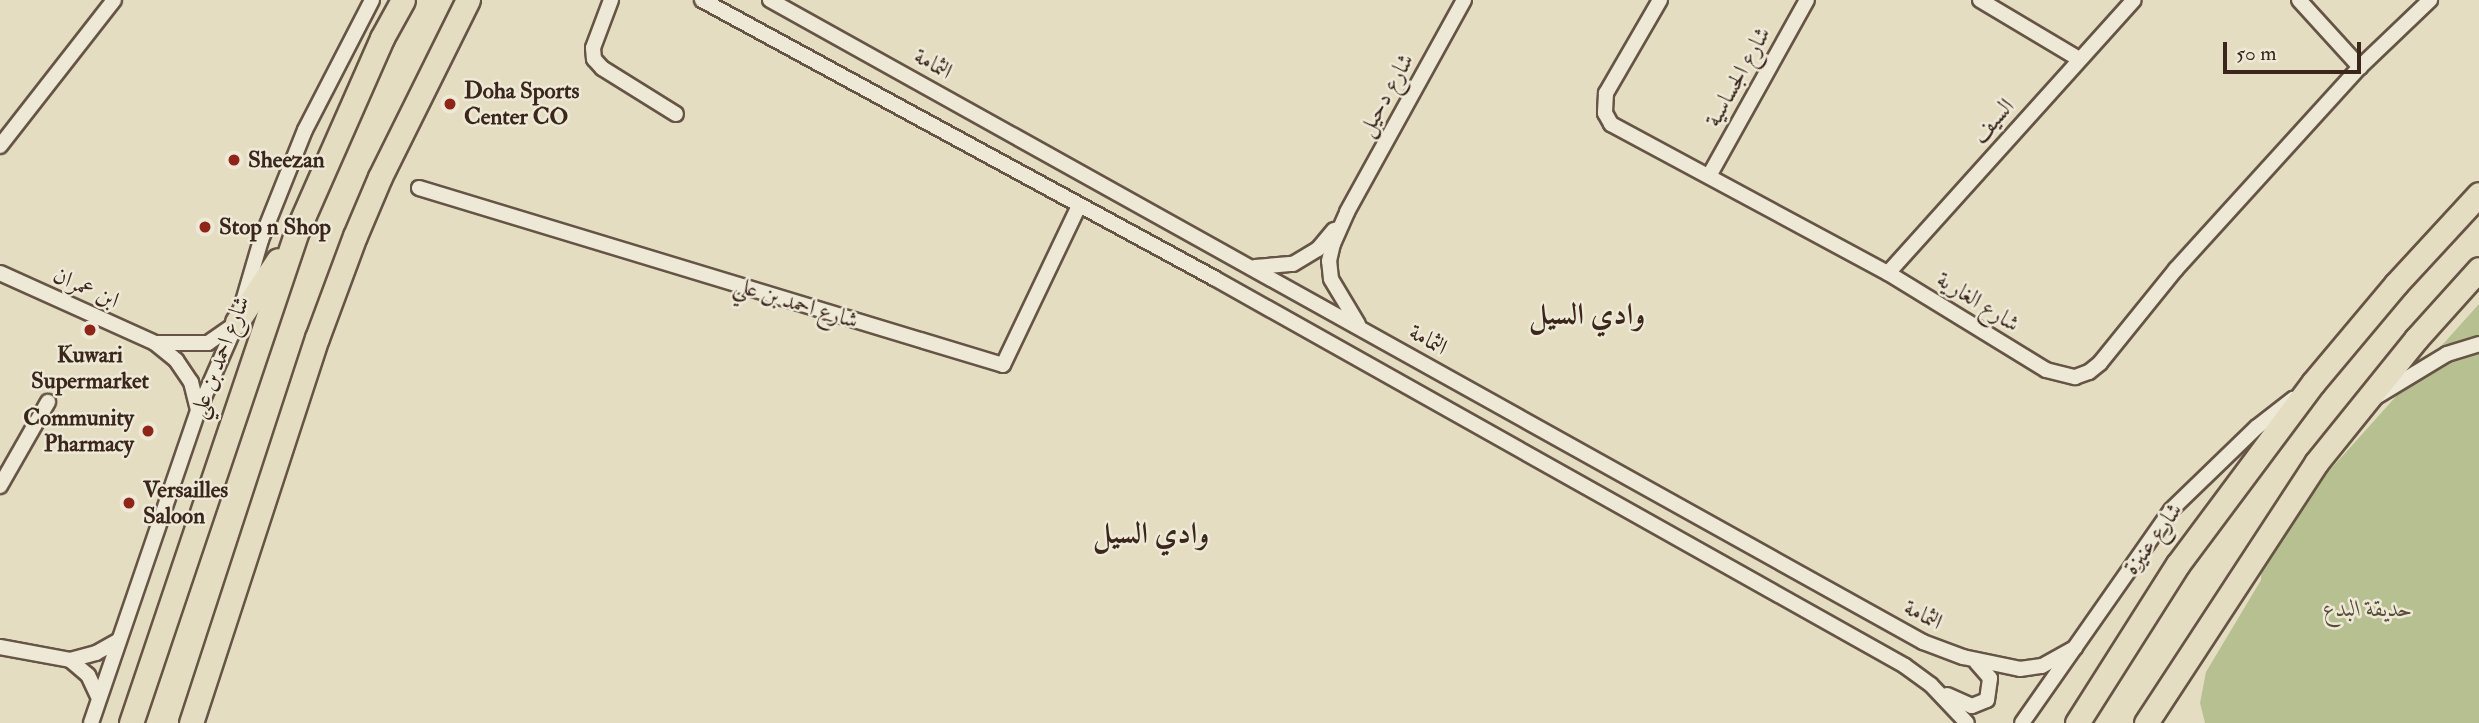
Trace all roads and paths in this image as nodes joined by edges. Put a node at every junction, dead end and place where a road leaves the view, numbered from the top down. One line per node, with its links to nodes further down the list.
1 (114, 0): 18 (street)
2 (372, 0): 29 (street, شارع احمد بن علي)
3 (403, 0): 24 (main road, شارع احمد بن علي)
4 (468, 0): 47 (main road)
5 (611, 0): 17 (street)
6 (702, 0): 22 (street)
7 (770, 0): 25 (street, الثمامة)
8 (1464, 0): 23 (street, شارع دحيل)
9 (1660, 0): 19 (street, شارع الغارية)
10 (1807, 0): 19 (street, شارع الجساسية)
11 (1980, 0): 15 (street)
12 (2134, 0): 15 (street, السيف)
13 (2299, 0): 16 (street)
14 (2430, 0): 16 (street, شارع الغارية)
15 (2078, 59): 28 (street, السيف)
16 (2360, 67): 28 (street, شارع الغارية)
17 (676, 114)
18 (0, 146)
19 (1709, 176): 28 (street, شارع الغارية)
20 (419, 188): 22 (street, شارع احمد بن علي)
21 (2479, 194): 33 (main road, شارع عنيزة)
22 (1079, 206): 43 (street)
23 (1347, 212): 25 (street, شارع دحيل); 30 (street, شارع دحيل)
24 (297, 232): 29 (main road); 46 (main road, شارع احمد بن علي)
25 (1252, 267): 30 (street, الثمامة)
26 (2479, 269): 35 (main road)
27 (0, 273): 31 (street, ابن عمران)
28 (1888, 273)
29 (237, 322): 31 (street, ابن عمران); 36 (street, شارع احمد بن علي)
30 (1360, 328): 42 (street, الثمامة)
31 (155, 343): 36 (street, ابن عمران)
32 (2479, 344): 35 (street)
33 (2313, 383): 40 (street, شارع عنيزة); 50 (main road, شارع عنيزة)
34 (48, 402): 37 (street)
35 (2360, 407): 51 (main road)
36 (198, 411): 38 (street, شارع احمد بن علي)
37 (0, 486)
38 (119, 640): 41 (street); 44 (street, شارع احمد بن علي)
39 (0, 648): 41 (street)
40 (2075, 648): 42 (street, الثمامة); 49 (street, شارع عنيزة)
41 (70, 660): 44 (street)
42 (1972, 660): 43 (street)
43 (1931, 685): 48 (street)
44 (98, 696): 45 (street, شارع احمد بن علي)
45 (91, 723)
46 (131, 723)
47 (191, 723)
48 (1967, 723)
49 (2022, 723)
50 (2077, 723)
51 (2146, 723)

